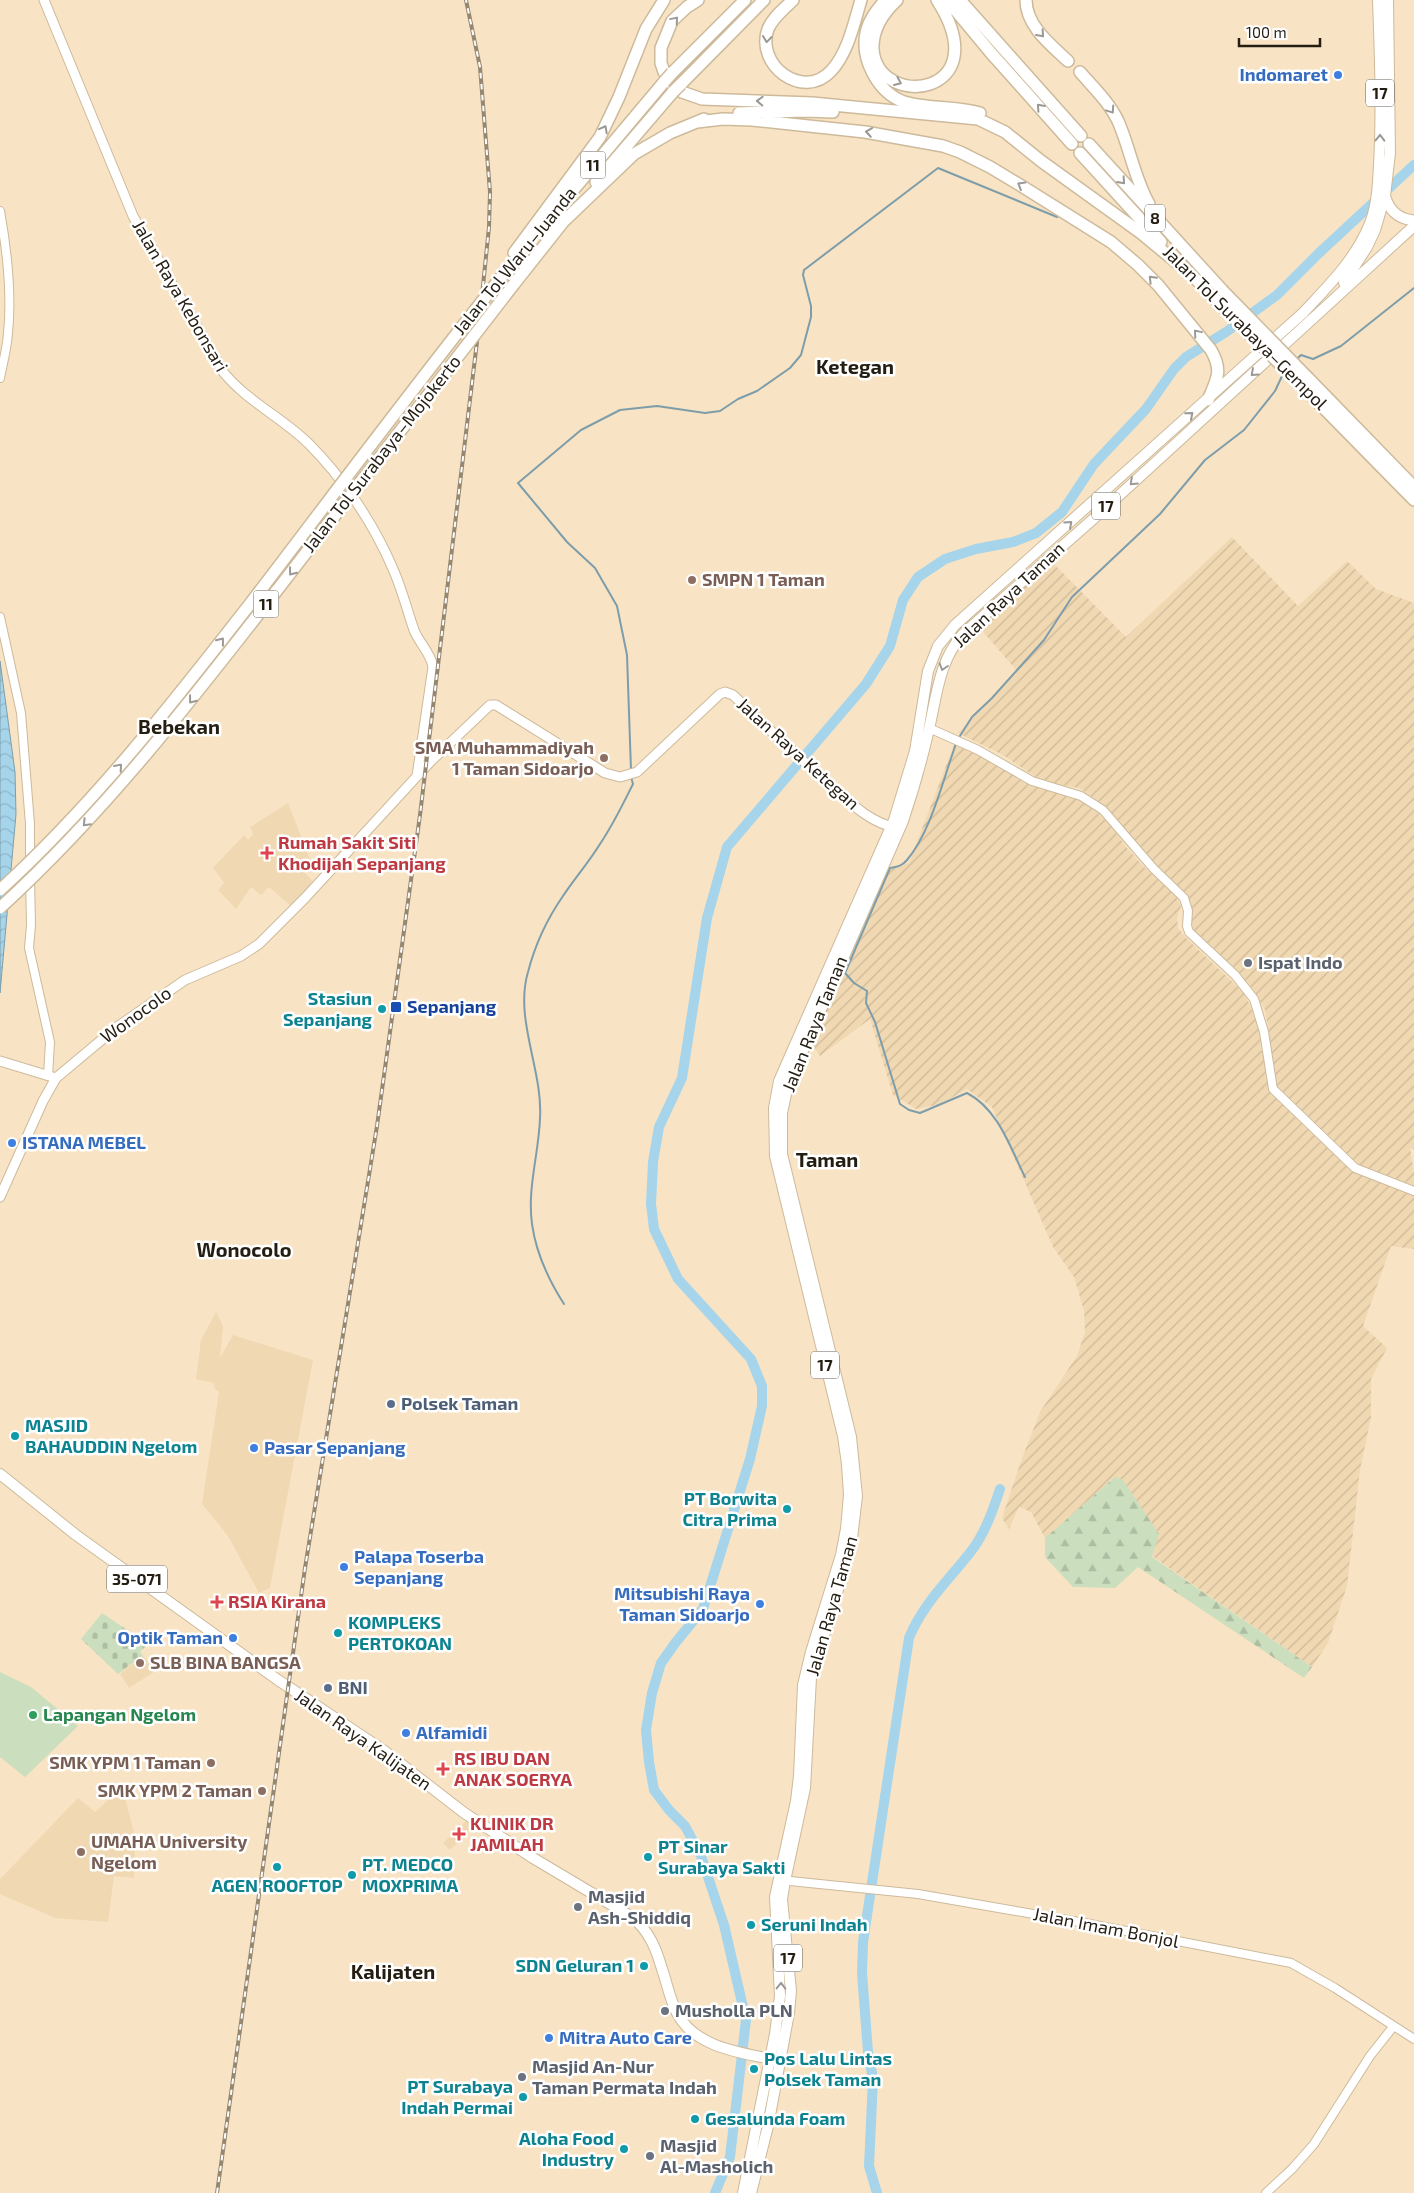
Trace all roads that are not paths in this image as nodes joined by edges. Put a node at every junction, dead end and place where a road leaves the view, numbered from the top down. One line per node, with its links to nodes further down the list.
1 (44, 0): 42 (main road, Jalan Raya Kebonsari)
2 (664, 0): 29 (highway, one-way to 2)
3 (698, 0): 20 (highway, one-way to 3)
4 (745, 0): 29 (highway, Jalan Tol Waru–Juanda / 11)
5 (764, 0): 26 (highway, Jalan Tol Surabaya–Mojokerto / 11)
6 (793, 0): 7 (highway, one-way to 7)
7 (861, 0)
8 (885, 0): 22 (highway)
9 (897, 0): 10 (highway, one-way to 10)
10 (937, 0)
11 (947, 0): 31 (highway, Jalan Tol Surabaya–Gempol / 8, one-way to 11)
12 (960, 0): 17 (highway, Jalan Tol Surabaya–Gempol / 8)
13 (972, 0): 17 (highway)
14 (1026, 0): 18 (highway, one-way to 18)
15 (1378, 0): 23 (main road, 17, one-way to 15)
16 (1388, 0): 23 (main road, 17)
17 (990, 35): 27 (highway, Jalan Tol Surabaya–Gempol / 8, one-way to 27)
18 (1068, 61)
19 (1080, 72): 27 (highway, one-way to 27)
20 (922, 114): 21 (highway); 22 (highway)
21 (697, 122): 26 (highway); 37 (highway, one-way to 21)
22 (1054, 171): 31 (highway)
23 (1383, 192): 25 (main road); 28 (main road, 17); 28 (main road, 17)
24 (0, 210): 35 (street)
25 (1413, 221): 30 (main road); 32 (main road)
26 (563, 222): 45 (highway, Jalan Tol Surabaya–Mojokerto / 11, one-way to 45, bridge)
27 (1158, 222): 36 (highway, Jalan Tol Surabaya–Gempol / 8, bridge)
28 (1363, 245): 30 (main road, 17); 33 (main road, 17)
29 (514, 257): 34 (highway, Jalan Tol Waru–Juanda / 11, bridge)
30 (1350, 275): 32 (main road, 17); 33 (main road)
31 (1193, 276): 36 (highway, Jalan Tol Surabaya–Gempol / 8, bridge)
32 (1328, 304): 41 (main road, Jalan Raya Taman / 17, one-way to 41)
33 (1303, 313): 37 (main road, Jalan Raya Taman / 17)
34 (447, 344): 44 (highway, Jalan Tol Surabaya–Mojokerto / 11, one-way to 34, bridge)
35 (0, 378)
36 (1304, 381): 38 (highway, Jalan Tol Surabaya–Gempol / 8); 39 (highway, Jalan Tol Surabaya–Gempol / 8)
37 (1208, 400): 43 (main road, Jalan Raya Taman / 17, one-way to 37)
38 (1414, 487)
39 (1414, 500)
40 (0, 617): 47 (street)
41 (929, 728): 43 (main road, Jalan Raya Taman / 17); 48 (street)
42 (416, 777): 43 (main road, Jalan Raya Ketegan); 47 (main road, Wonocolo)
43 (896, 824): 51 (main road, Jalan Raya Taman / 17)
44 (0, 890)
45 (0, 908)
46 (0, 1061): 47 (main road)
47 (52, 1077): 49 (main road)
48 (1414, 1191)
49 (0, 1197)
50 (0, 1474): 54 (main road, Jalan Raya Kalijaten / 35-071)
51 (781, 1880): 52 (street, Jalan Imam Bonjol); 54 (main road, Jalan Raya Taman / 17)
52 (1393, 2027): 53 (street, Jalan Imam Bonjol); 57 (street)
53 (1414, 2039)
54 (775, 2060): 55 (main road, 17); 56 (main road, 17)
55 (743, 2193)
56 (751, 2193)
57 (1266, 2193)

